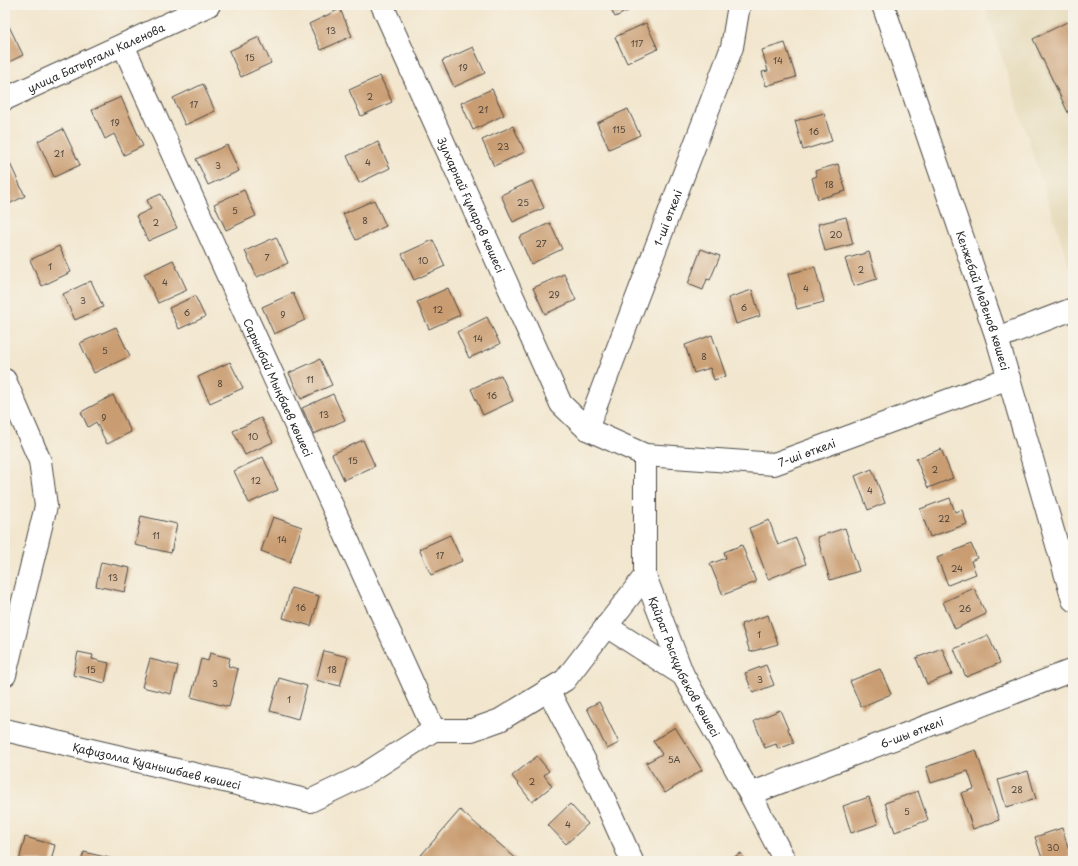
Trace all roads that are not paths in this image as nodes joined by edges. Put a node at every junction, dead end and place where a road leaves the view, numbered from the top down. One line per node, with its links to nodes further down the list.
1 (209, 5): 5 (street, улица Батыргали Каленова)
2 (382, 5): 11 (street, Зулхарнай Ғұмаров көшесі)
3 (739, 5): 12 (street, 1-ші өткелі)
4 (883, 5): 8 (street, Кенжебай Меденов көшесі)
5 (123, 45): 6 (street, улица Батыргали Каленова); 22 (street, Сарынбай Мыңбаев көшесі)
6 (5, 100)
7 (1073, 309): 8 (street)
8 (997, 338): 9 (street, Кенжебай Меденов көшесі)
9 (1009, 378): 13 (street, 7-ші өткелі); 15 (street, Кенжебай Меденов көшесі)
10 (5, 380): 18 (street)
11 (561, 404): 12 (street, 7-ші өткелі)
12 (587, 429): 13 (street, 7-ші өткелі)
13 (645, 455): 14 (street, Қайрат Рысқұлбеков көшесі)
14 (645, 576): 16 (street); 19 (street, Қайрат Рысқұлбеков көшесі)
15 (1073, 600)
16 (606, 626): 19 (street); 20 (street)
17 (1073, 670): 23 (street, 6-шы өткелі)
18 (5, 675)
19 (683, 675): 23 (street, Қайрат Рысқұлбеков көшесі)
20 (548, 690): 22 (street); 24 (street)
21 (5, 730): 22 (street, Қафизолла Қуанышбаев көшесi)
22 (434, 730)
23 (750, 794): 25 (street, Қайрат Рысқұлбеков көшесі)
24 (632, 861)
25 (785, 861)

